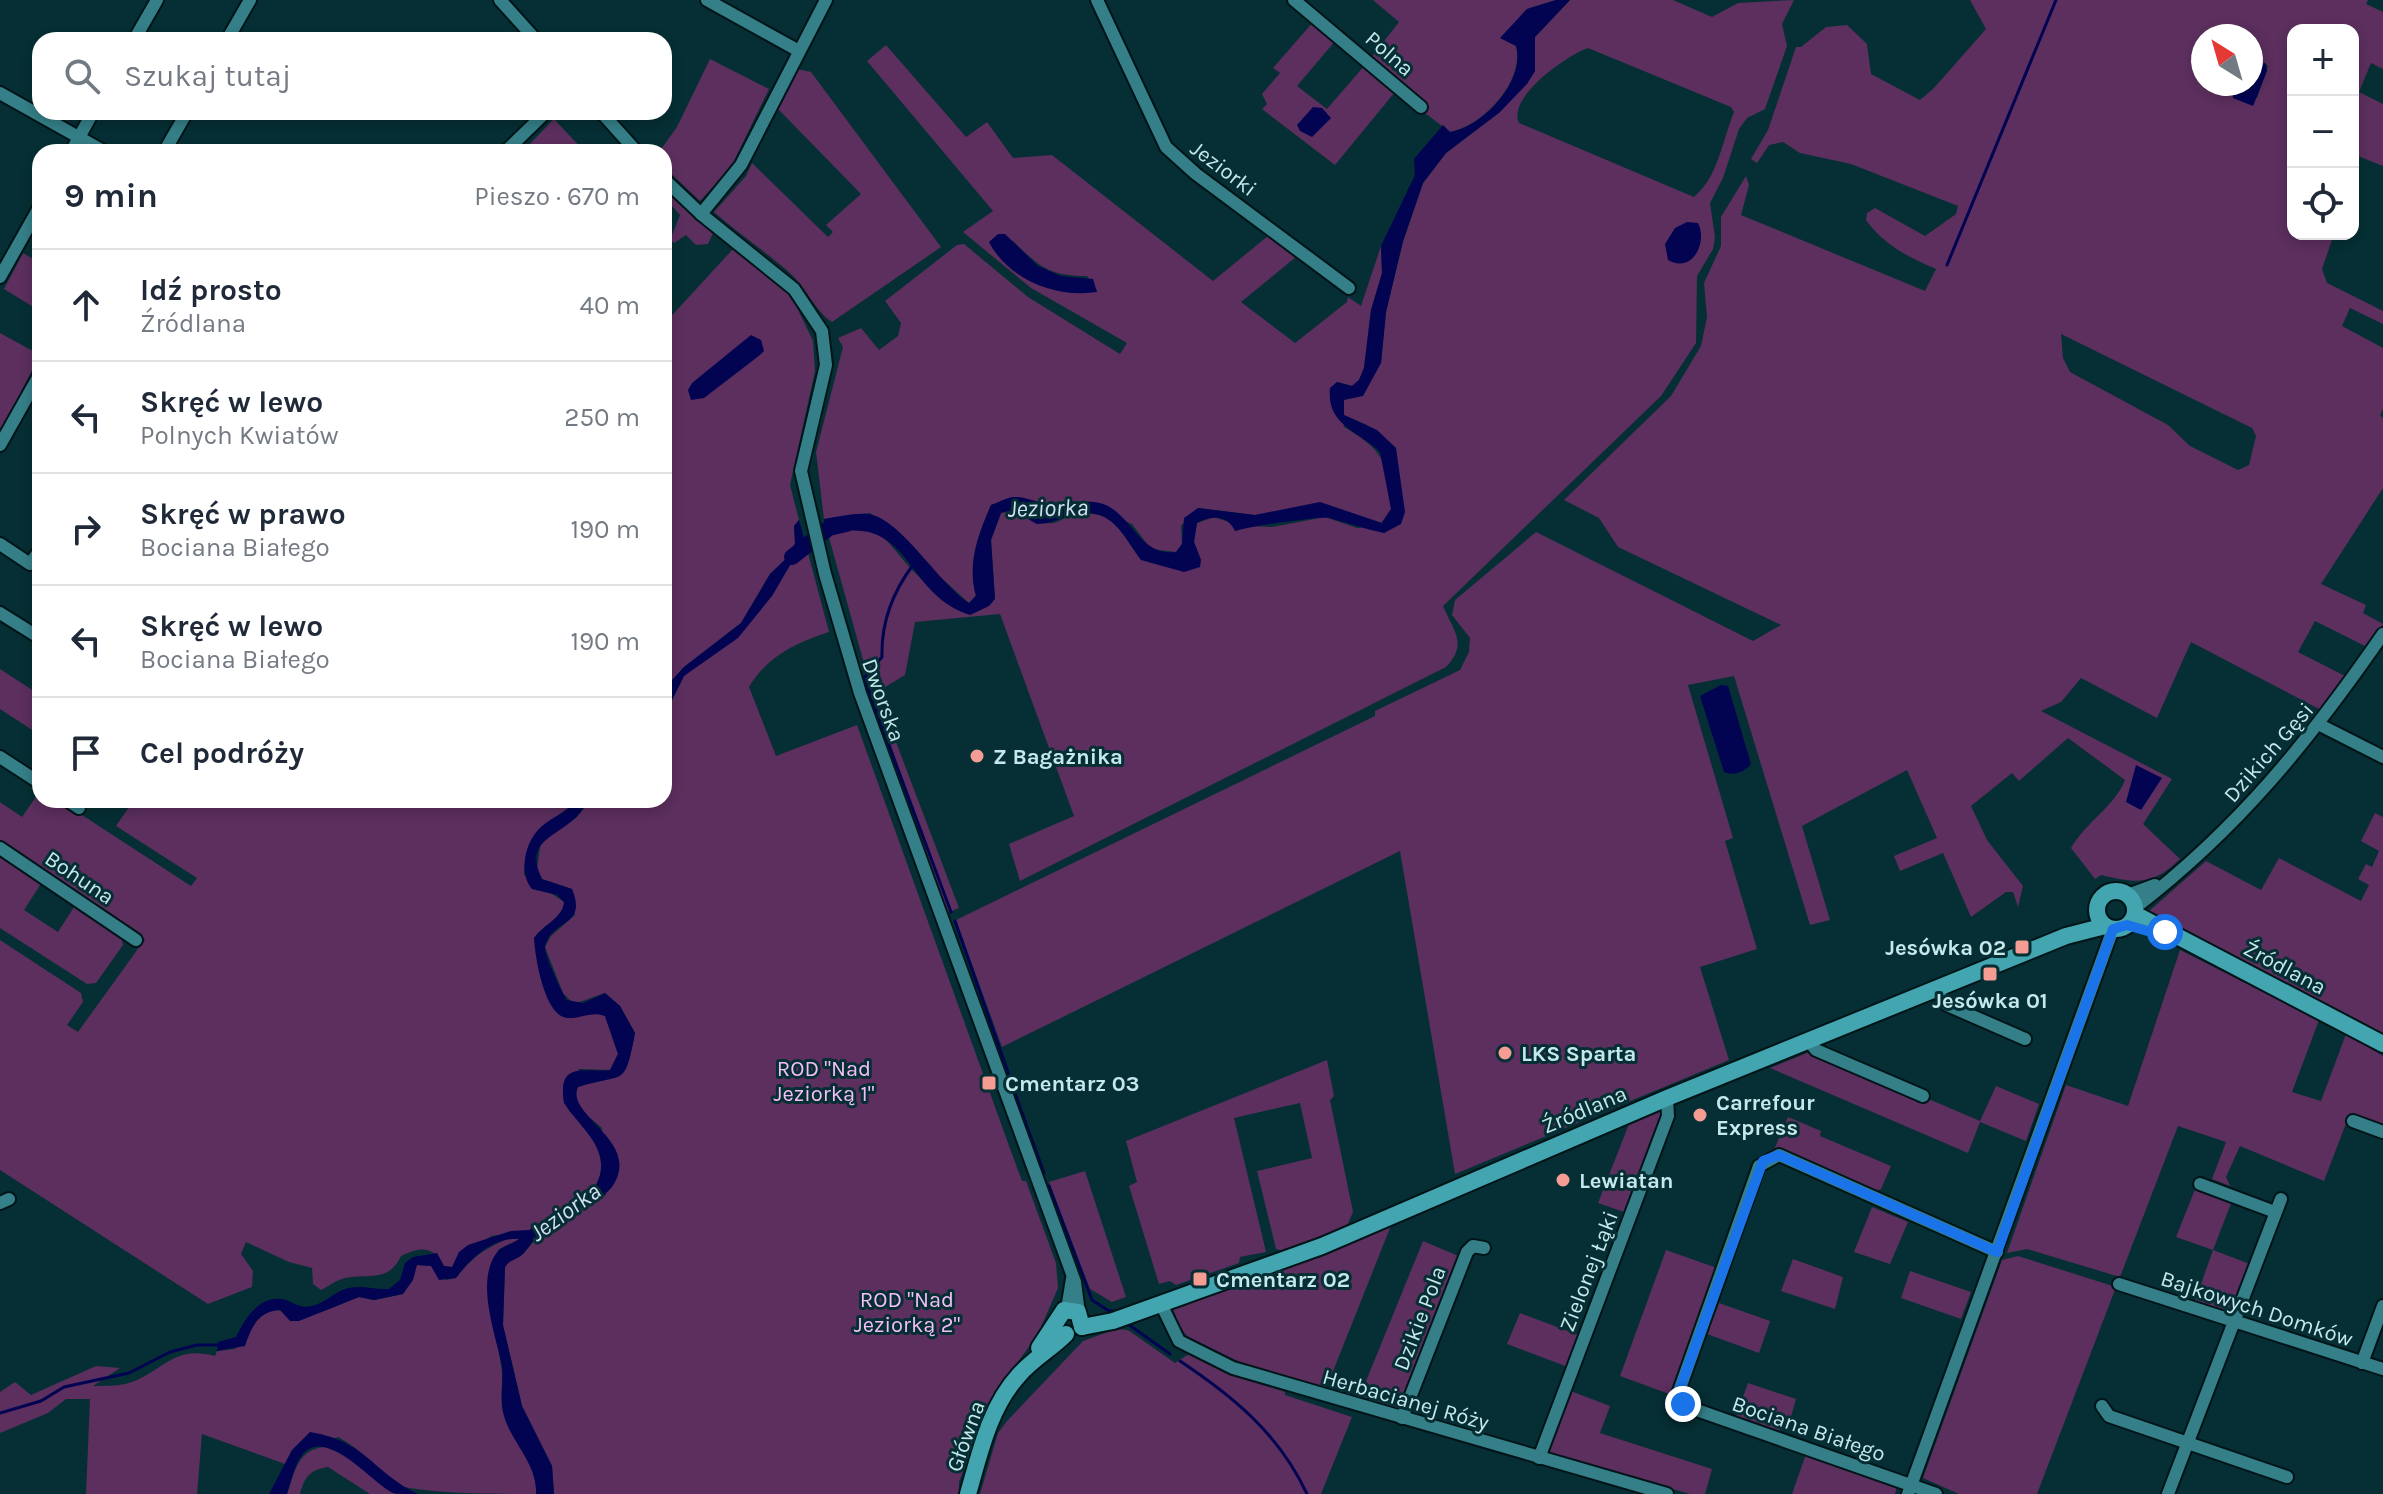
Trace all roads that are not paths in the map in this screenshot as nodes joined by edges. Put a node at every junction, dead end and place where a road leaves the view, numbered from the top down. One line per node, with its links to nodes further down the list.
1 (157, 0): 8 (street)
2 (250, 0): 9 (street)
3 (500, 0): 10 (street)
4 (707, 0): 11 (street)
5 (826, 0): 11 (street)
6 (1097, 0): 30 (street, Jeziorki)
7 (1294, 0): 13 (street, Polna)
8 (139, 32)
9 (232, 32)
10 (529, 32)
11 (799, 51): 27 (street)
12 (0, 93): 14 (street)
13 (1421, 107)
14 (32, 111)
15 (47, 120): 20 (street)
16 (89, 120): 20 (street)
17 (182, 120): 23 (street)
18 (538, 120): 24 (street)
19 (608, 120): 25 (street)
20 (79, 138): 21 (street); 22 (street)
21 (76, 144)
22 (90, 144)
23 (169, 144)
24 (513, 144)
25 (630, 144)
26 (672, 187): 27 (street, Dworska)
27 (701, 214): 61 (street, Dworska)
28 (32, 220): 29 (street)
29 (0, 277)
30 (1349, 288)
31 (32, 388): 32 (street)
32 (0, 445)
33 (0, 544): 34 (street)
34 (32, 561)
35 (0, 613): 36 (street)
36 (32, 633)
37 (2383, 634): 38 (street, Dzikich Gęsi)
38 (2320, 725): 40 (street); 43 (street, Dzikich Gęsi)
39 (0, 757): 41 (street)
40 (2383, 757)
41 (32, 778)
42 (0, 848): 44 (street, Bohuna)
43 (2120, 916): 45 (main road, Źródlana); 48 (main road, Źródlana); 57 (street)
44 (136, 940)
45 (1936, 990): 46 (street); 47 (main road, Źródlana)
46 (2025, 1039)
47 (1809, 1041): 49 (street); 50 (main road, Źródlana)
48 (2383, 1044)
49 (1923, 1096)
50 (1667, 1098): 59 (main road, Źródlana); 69 (street, Zielonej Łąki)
51 (2353, 1121): 52 (street)
52 (2383, 1132)
53 (2200, 1184): 55 (street)
54 (2281, 1199): 55 (street)
55 (2275, 1212): 62 (street)
56 (1484, 1248): 67 (street, Dzikie Pola)
57 (1997, 1252): 71 (street); 71 (street, Bociana Białego)
58 (2119, 1284): 62 (street, Bajkowych Domków)
59 (1161, 1304): 61 (main road, Źródlana); 67 (street, Herbacianej Róży)
60 (2383, 1306): 64 (street)
61 (1077, 1317): 63 (main road, Źródlana); 63 (main road)
62 (2234, 1321): 64 (street, Bajkowych Domków); 68 (street)
63 (1061, 1330): 72 (main road, Główna)
64 (2362, 1363): 65 (street, Bajkowych Domków)
65 (2383, 1369)
66 (2102, 1406): 68 (street)
67 (1402, 1418): 69 (street, Herbacianej Róży)
68 (2188, 1442): 70 (street); 75 (street)
69 (1539, 1458): 73 (street, Herbacianej Róży)
70 (2287, 1477)
71 (1909, 1489): 74 (street)
72 (968, 1494)
73 (1667, 1494)
74 (1936, 1494)
75 (2168, 1494)

